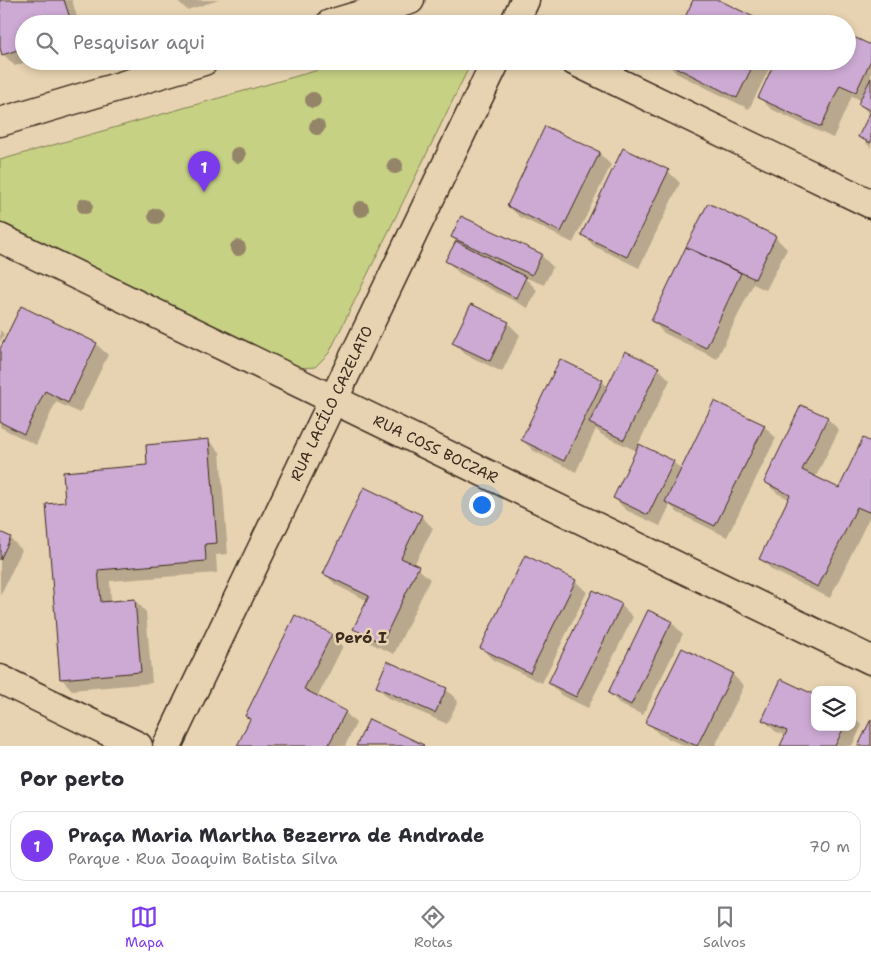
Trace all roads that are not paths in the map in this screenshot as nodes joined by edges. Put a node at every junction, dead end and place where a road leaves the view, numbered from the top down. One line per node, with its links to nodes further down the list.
1 (410, 0): 3 (street)
2 (525, 0): 4 (street)
3 (360, 15)
4 (518, 15)
5 (174, 70): 8 (street)
6 (492, 70): 11 (street, RUA LACÍLO CAZELATO)
7 (593, 70): 9 (street)
8 (0, 122)
9 (871, 204)
10 (0, 238): 11 (street, RUA COSS BOCZAR)
11 (334, 399): 12 (street, RUA COSS BOCZAR); 15 (street, RUA LACÍLO CAZELATO)
12 (871, 660)
13 (0, 679): 14 (street)
14 (138, 746)
15 (167, 746)

